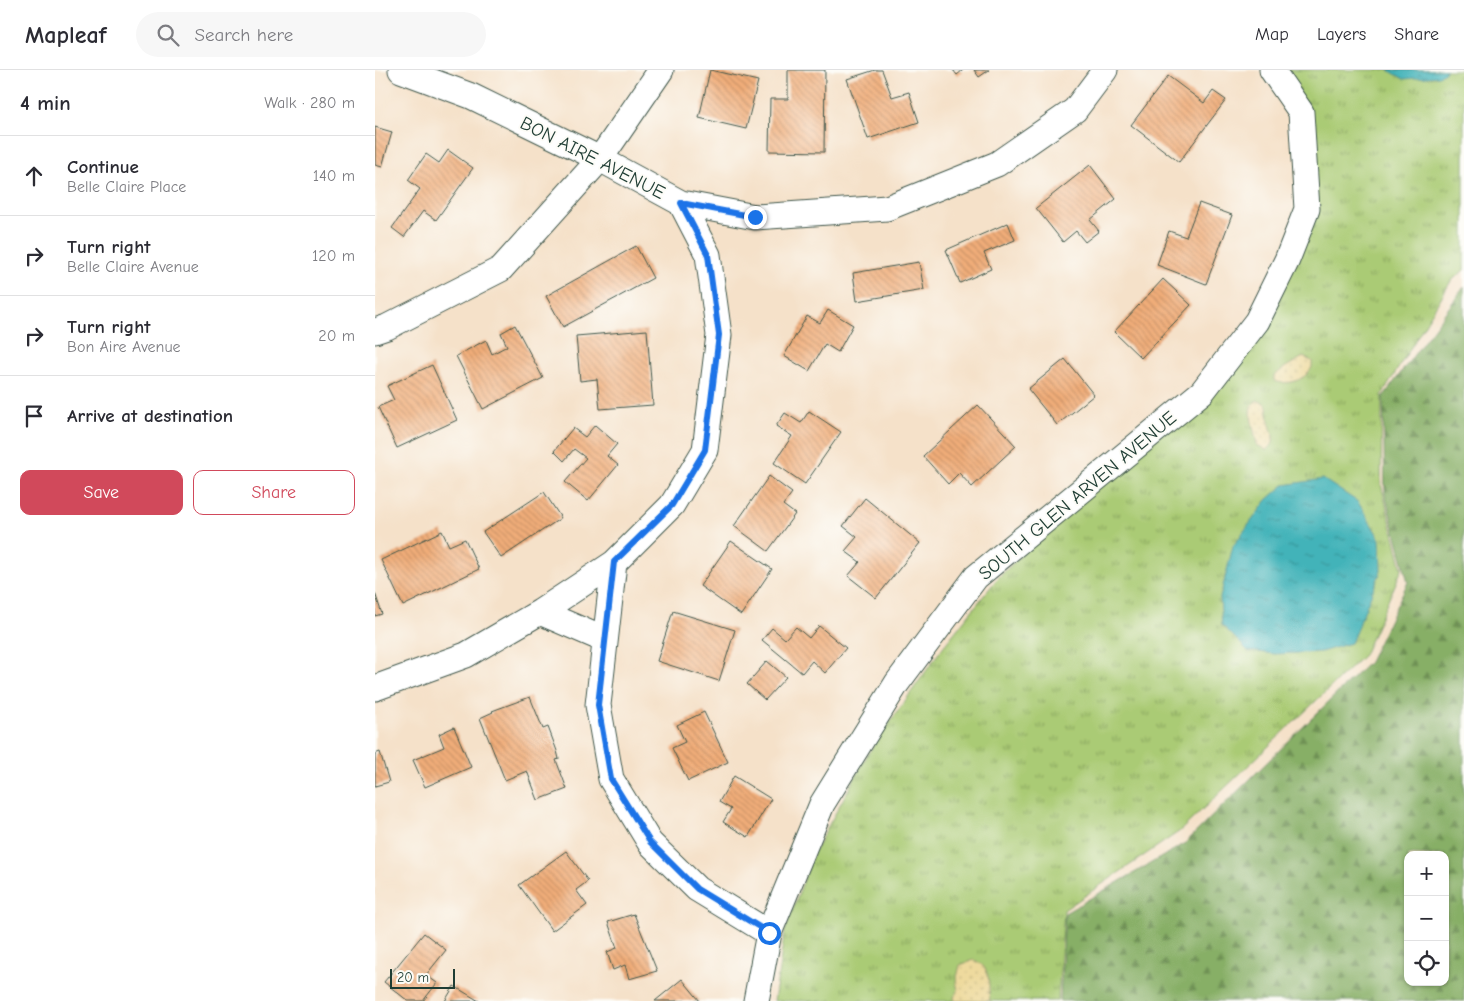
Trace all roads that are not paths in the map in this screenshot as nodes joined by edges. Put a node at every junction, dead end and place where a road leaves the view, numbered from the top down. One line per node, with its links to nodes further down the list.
1 (401, 70): 5 (street, BON AIRE AVENUE)
2 (661, 70): 5 (street)
3 (1105, 70): 6 (street, BON AIRE AVENUE)
4 (1272, 70): 12 (street, SOUTH GLEN ARVEN AVENUE)
5 (600, 159): 6 (street, BON AIRE AVENUE); 7 (street)
6 (681, 203): 8 (street)
7 (375, 331)
8 (614, 562): 9 (street); 10 (street)
9 (540, 612): 10 (street); 11 (street)
10 (605, 640): 12 (street)
11 (375, 688)
12 (769, 933): 13 (street, SOUTH GLEN ARVEN AVENUE)
13 (756, 1001)

